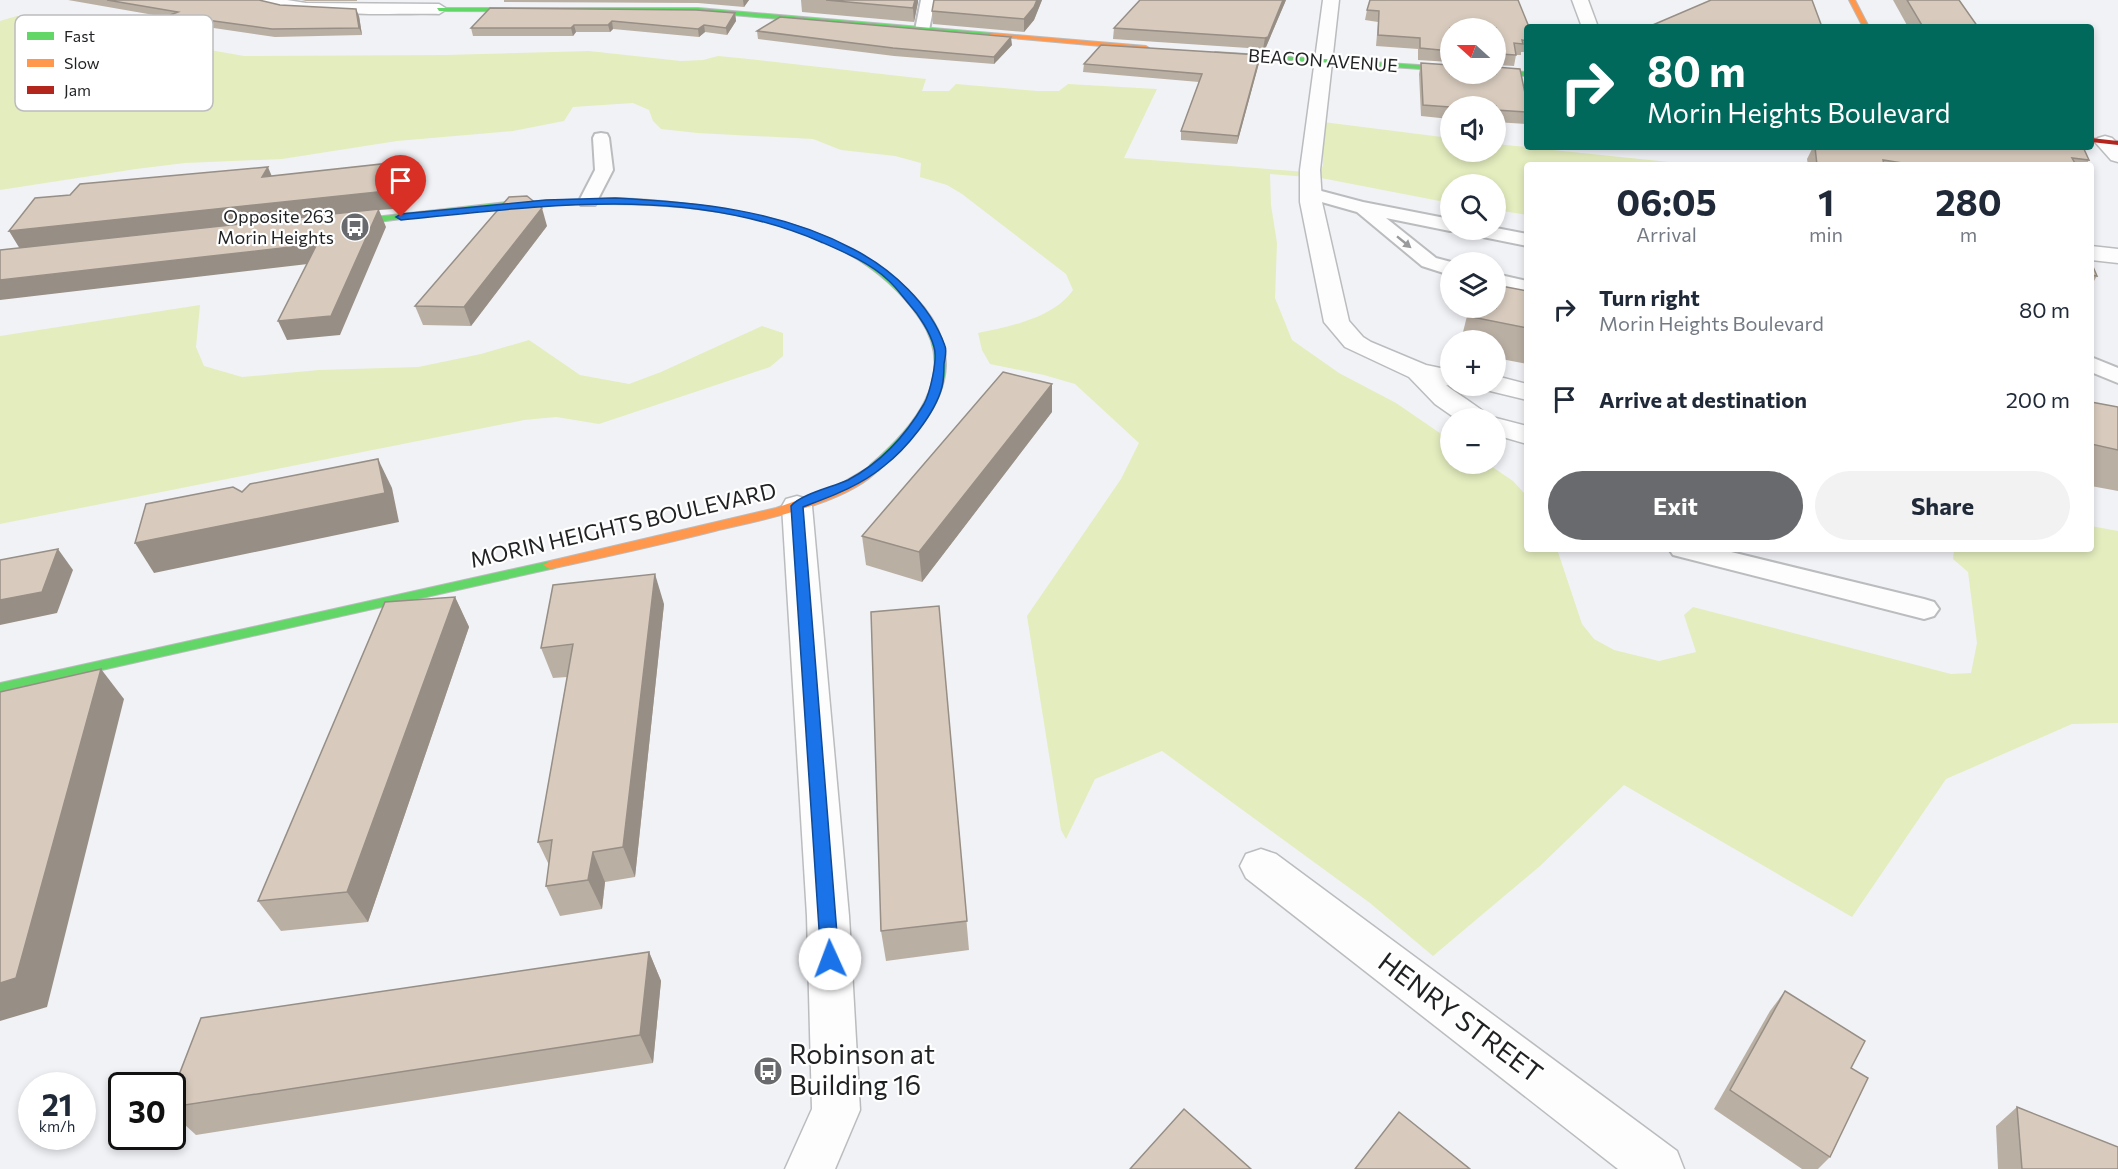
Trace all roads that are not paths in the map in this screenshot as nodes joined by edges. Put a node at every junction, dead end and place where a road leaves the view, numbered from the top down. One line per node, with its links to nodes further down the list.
1 (260, 0): 6 (street)
2 (928, 0): 10 (lane)
3 (1331, 0): 13 (street)
4 (1580, 0): 8 (street)
5 (1852, 0): 9 (street)
6 (301, 3): 7 (street)
7 (443, 4): 10 (street)
8 (1589, 24)
9 (1864, 24)
10 (922, 30): 11 (street)
11 (1162, 49)
12 (1196, 52): 13 (street, BEACON AVENUE)
13 (1323, 60): 14 (street, BEACON AVENUE); 18 (street)
14 (1440, 68)
15 (1506, 73): 16 (street)
16 (1524, 74)
17 (601, 138): 19 (lane)
18 (1310, 193): 20 (lane); 31 (street)
19 (588, 201): 22 (street, MORIN HEIGHTS BOULEVARD); 39 (street, MORIN HEIGHTS BOULEVARD)
20 (1361, 207): 21 (lane); 27 (lane, one-way to 27)
21 (1440, 223)
22 (320, 226)
23 (1506, 236): 24 (lane)
24 (1524, 239)
25 (2094, 253): 26 (street)
26 (2118, 256)
27 (1440, 266)
28 (1506, 282): 29 (lane)
29 (1524, 286)
30 (2094, 365): 32 (lane)
31 (1418, 371): 33 (street); 36 (street)
32 (2117, 374)
33 (1440, 376)
34 (1506, 387): 35 (street)
35 (1524, 392)
36 (1459, 408)
37 (1506, 429): 38 (street)
38 (1524, 434)
39 (797, 506): 42 (street, MORIN HEIGHTS BOULEVARD); 44 (street)
40 (1695, 552): 41 (lane)
41 (1924, 609)
42 (0, 688)
43 (1261, 866): 45 (street, HENRY STREET)
44 (810, 1169)
45 (1659, 1169)

